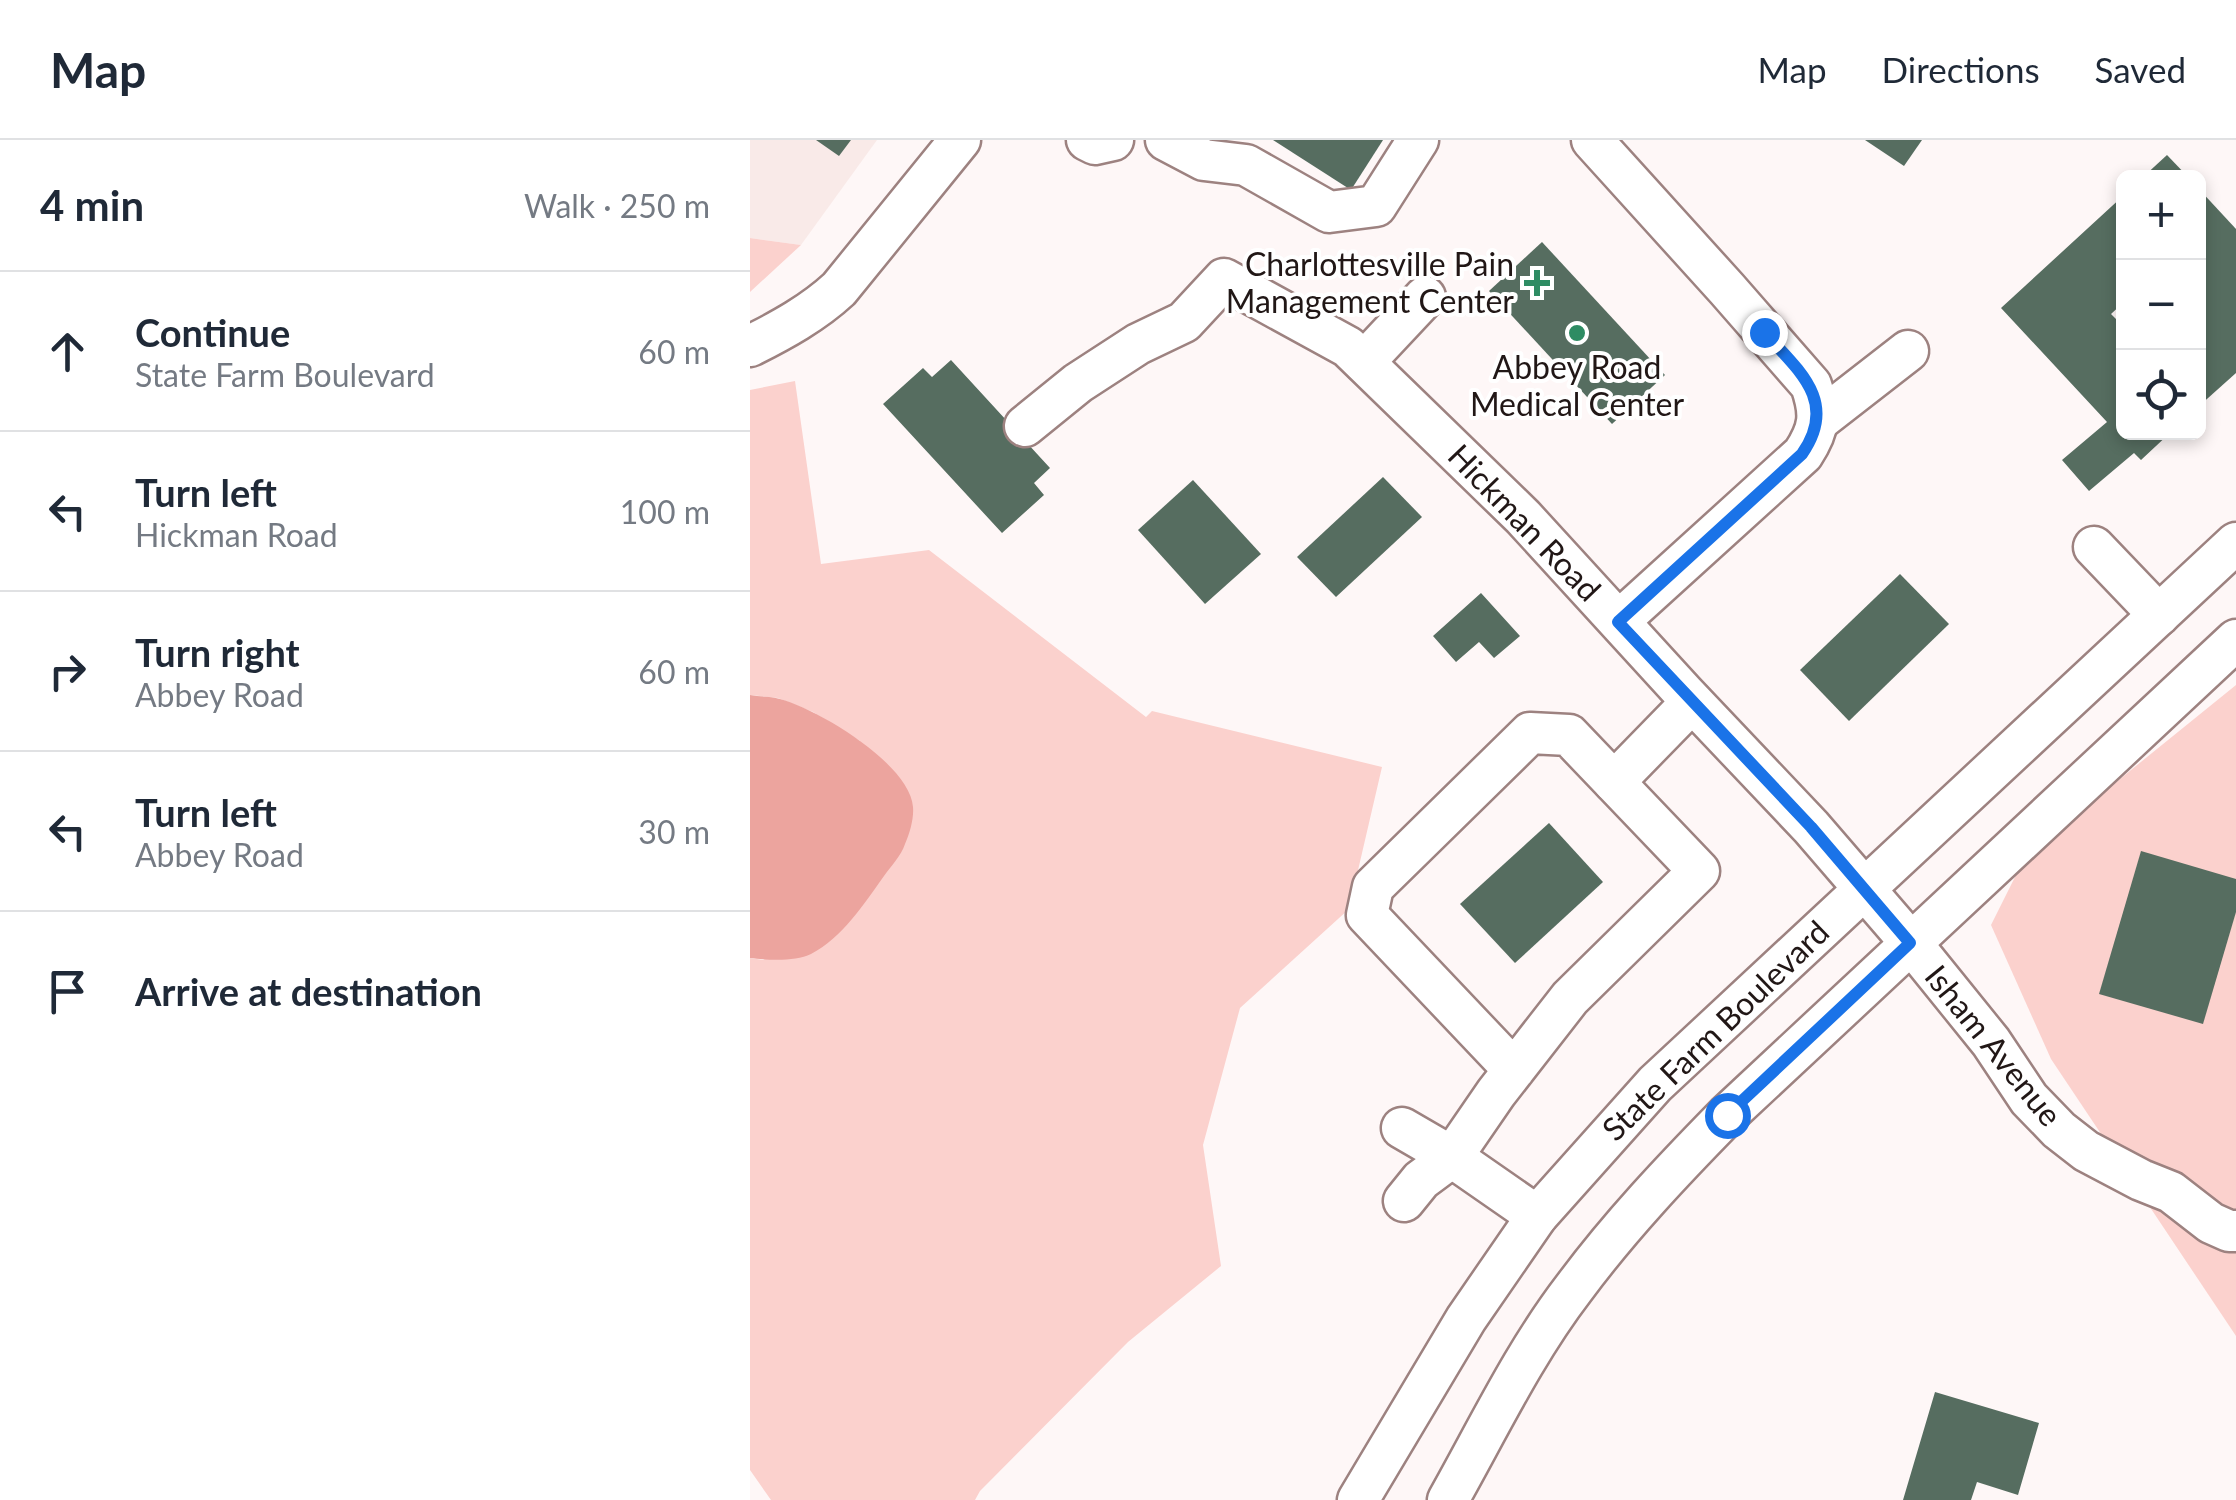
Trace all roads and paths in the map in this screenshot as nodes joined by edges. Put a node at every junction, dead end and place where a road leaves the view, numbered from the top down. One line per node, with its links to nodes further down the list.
1 (960, 140): 8 (street)
2 (1088, 140): 3 (street)
3 (1112, 140)
4 (1166, 140): 5 (street)
5 (1418, 140)
6 (1592, 140): 11 (street)
7 (1425, 297): 10 (street)
8 (750, 346)
9 (1908, 351): 11 (street)
10 (1364, 362): 12 (street, Hickman Road); 16 (street, Hickman Road)
11 (1818, 421): 16 (street)
12 (1025, 426)
13 (2236, 543): 15 (street, State Farm Boulevard)
14 (2094, 547): 15 (street)
15 (2158, 615): 20 (street, State Farm Boulevard)
16 (1618, 622): 18 (street, Hickman Road)
17 (2236, 640): 21 (street)
18 (1692, 702): 19 (street); 20 (street, Hickman Road)
19 (1614, 782): 22 (street); 22 (street)
20 (1863, 888): 21 (street, Hickman Road); 26 (street, State Farm Boulevard)
21 (1910, 943): 27 (street, Isham Avenue); 29 (street)
22 (1514, 1070): 24 (street)
23 (1402, 1128): 24 (street)
24 (1452, 1157): 25 (street); 26 (street)
25 (1404, 1202)
26 (1536, 1216): 28 (street, State Farm Boulevard)
27 (2236, 1231)
28 (1358, 1500)
29 (1448, 1500)

